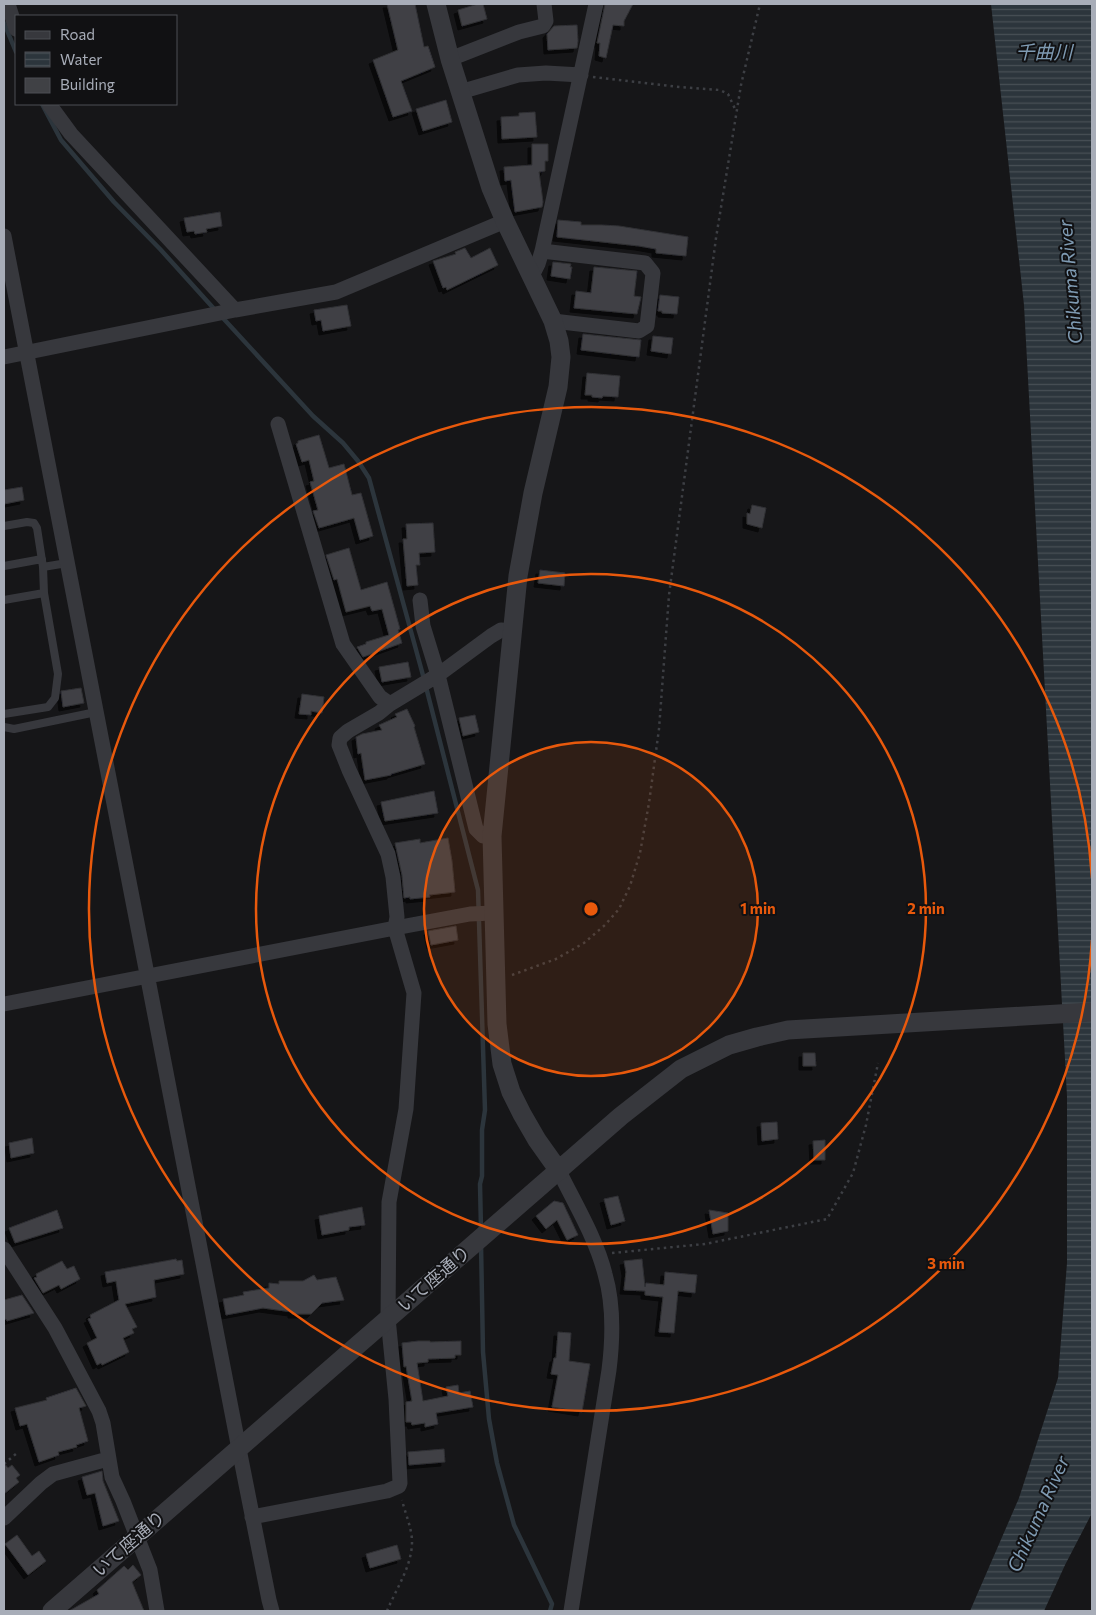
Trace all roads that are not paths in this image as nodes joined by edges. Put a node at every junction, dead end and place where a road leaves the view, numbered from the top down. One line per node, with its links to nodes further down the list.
1 (8, 4): 5 (street)
2 (436, 4): 6 (street)
3 (544, 4): 6 (street)
4 (596, 4): 7 (street)
5 (15, 26)
6 (450, 59): 8 (street)
7 (581, 75): 8 (street); 12 (street)
8 (460, 92): 10 (street)
9 (50, 105): 14 (street)
10 (505, 221): 13 (street); 14 (street)
11 (4, 236): 16 (street)
12 (542, 251): 13 (street); 15 (street)
13 (532, 276): 15 (street)
14 (225, 313): 16 (street)
15 (553, 321): 26 (street)
16 (26, 353): 17 (street); 21 (street)
17 (4, 357)
18 (278, 424): 28 (street)
19 (4, 526): 20 (lane)
20 (43, 563): 21 (lane); 22 (lane); 23 (lane)
21 (67, 563): 29 (street)
22 (4, 566)
23 (44, 593): 24 (lane); 30 (lane)
24 (4, 600)
25 (420, 600): 27 (street)
26 (512, 631): 27 (street); 32 (street)
27 (430, 680): 28 (street); 32 (street)
28 (390, 704): 34 (street)
29 (96, 712): 31 (lane); 35 (street)
30 (4, 714)
31 (4, 727)
32 (492, 836): 33 (street)
33 (482, 913): 34 (street); 38 (street)
34 (395, 928): 35 (street); 40 (street)
35 (148, 976): 36 (street); 41 (street)
36 (4, 1004)
37 (1092, 1012): 38 (street, いて座通り)
38 (559, 1171): 40 (street, いて座通り); 49 (street)
39 (4, 1249): 42 (street)
40 (388, 1318): 41 (street, いて座通り); 43 (street)
41 (239, 1449): 43 (street); 45 (street, いて座通り)
42 (108, 1459): 44 (street); 45 (street)
43 (252, 1517): 48 (street)
44 (4, 1518)
45 (138, 1536): 46 (street, いて座通り); 47 (street)
46 (52, 1611)
47 (157, 1611)
48 (272, 1611)
49 (571, 1611)

